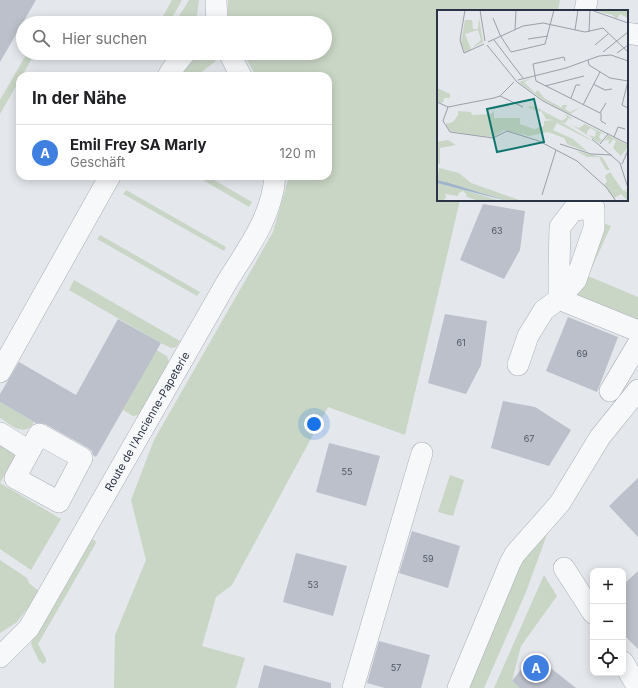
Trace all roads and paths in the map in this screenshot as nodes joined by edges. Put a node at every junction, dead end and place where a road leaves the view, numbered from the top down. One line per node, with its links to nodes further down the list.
1 (587, 0): 2 (street)
2 (585, 10)
3 (628, 33): 4 (street)
4 (638, 35)
5 (179, 60): 7 (street)
6 (233, 60): 8 (street)
7 (170, 72)
8 (239, 72)
9 (108, 180): 14 (street)
10 (274, 180): 22 (street, Route de l'Ancienne-Papeterie)
11 (638, 331): 13 (street)
12 (638, 344): 16 (street)
13 (518, 365)
14 (0, 372)
15 (638, 390): 25 (street)
16 (610, 391)
17 (0, 433): 18 (street)
18 (29, 451)
19 (422, 453): 24 (street)
20 (564, 568): 21 (street)
21 (590, 608)
22 (0, 658)
23 (626, 667): 26 (street)
24 (353, 688)
25 (458, 688)
26 (638, 688)

